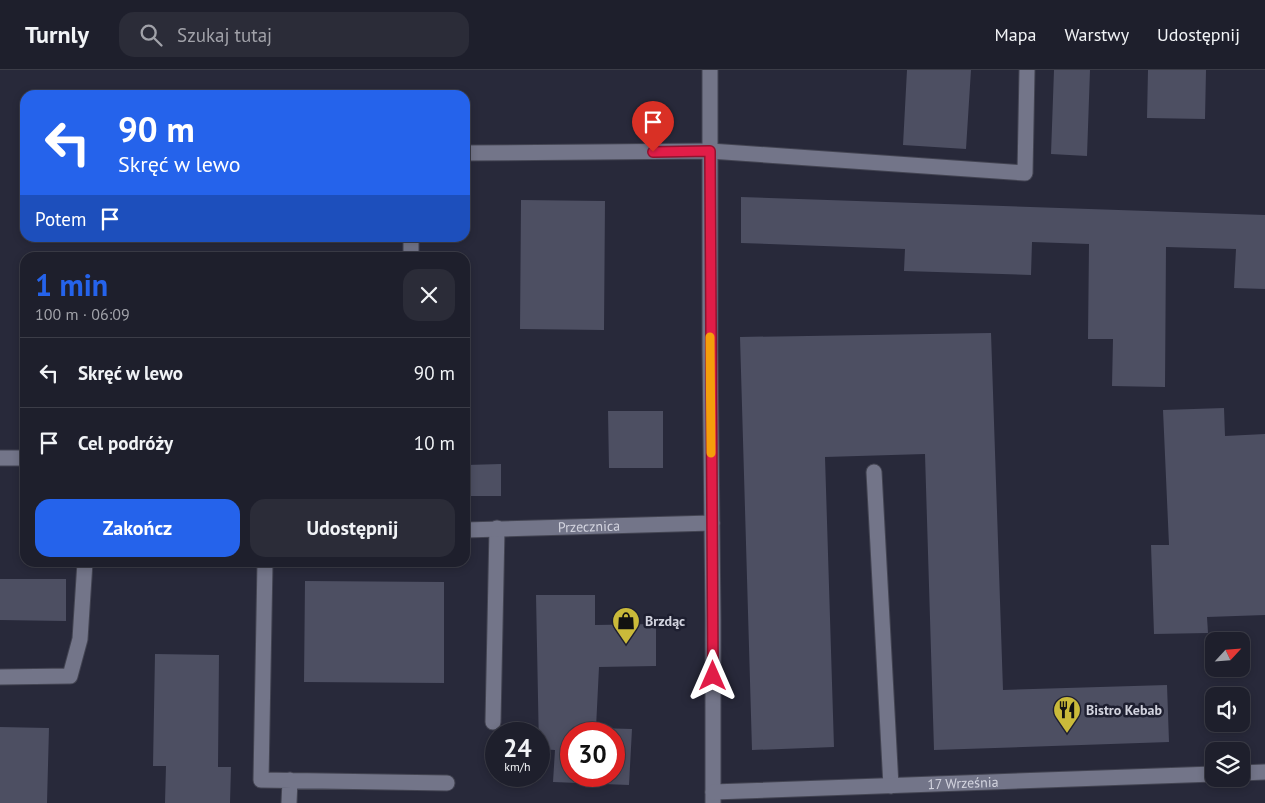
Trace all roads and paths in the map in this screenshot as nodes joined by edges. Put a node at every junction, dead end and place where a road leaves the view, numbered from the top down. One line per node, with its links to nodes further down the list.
1 (710, 70): 3 (street)
2 (1027, 70): 3 (street)
3 (710, 151): 4 (street); 8 (street)
4 (470, 153)
5 (0, 458): 6 (street)
6 (20, 458)
7 (874, 472): 20 (street)
8 (712, 523): 9 (street, Przecznica); 21 (street)
9 (497, 528): 10 (street, Przecznica); 14 (street)
10 (470, 530)
11 (85, 567): 13 (street)
12 (265, 567): 18 (street)
13 (0, 677)
14 (493, 722)
15 (1265, 772): 16 (street)
16 (1250, 773)
17 (1205, 774): 20 (street, 17 Września)
18 (290, 780): 19 (street); 22 (street)
19 (447, 783)
20 (891, 786): 21 (street, 17 Września)
21 (713, 798)
22 (289, 803)

